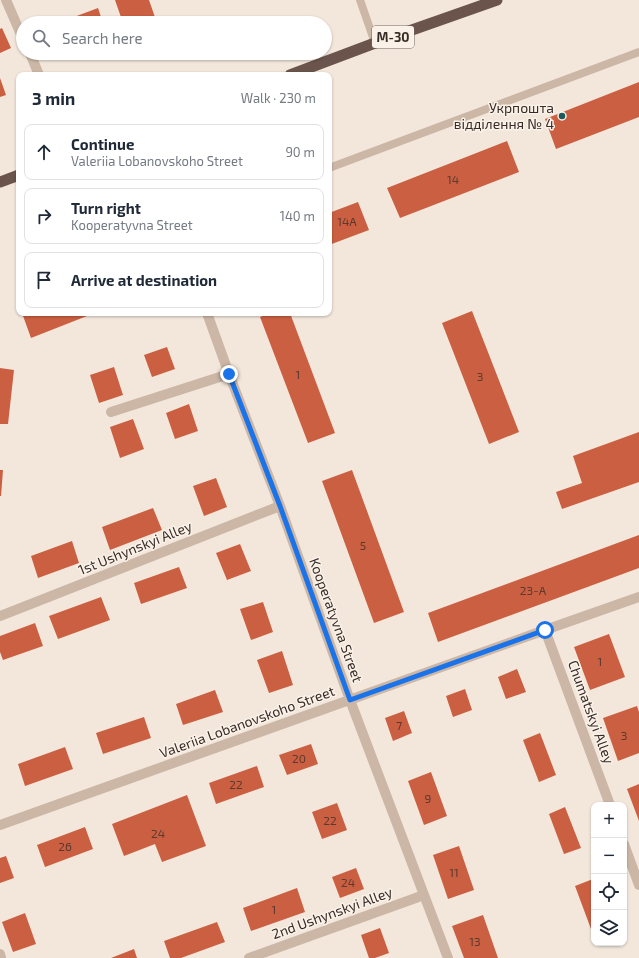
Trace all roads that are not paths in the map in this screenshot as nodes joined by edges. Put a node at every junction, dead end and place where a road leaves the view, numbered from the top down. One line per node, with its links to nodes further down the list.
1 (6, 0): 4 (street)
2 (360, 0): 5 (lane)
3 (497, 0): 5 (highway, М-30)
4 (16, 22)
5 (376, 43): 7 (highway, М-30)
6 (639, 52): 12 (lane)
7 (332, 59)
8 (33, 60): 10 (street)
9 (330, 60): 11 (highway, М-30)
10 (38, 72)
11 (298, 72)
12 (332, 167)
13 (16, 176): 14 (highway)
14 (0, 182)
15 (208, 316): 16 (street, Kooperatyvna Street)
16 (229, 374): 17 (street); 18 (street, Kooperatyvna Street)
17 (111, 412)
18 (280, 506): 20 (street, 1st Ushynskyi Alley); 22 (street, Kooperatyvna Street)
19 (639, 597): 21 (street, Valeriia Lobanovskoho Street)
20 (0, 616)
21 (545, 630): 22 (street, Valeriia Lobanovskoho Street); 23 (street, Chumatskyi Alley)
22 (350, 700): 24 (street, Valeriia Lobanovskoho Street); 27 (street, Kooperatyvna Street)
23 (609, 802)
24 (0, 825)
25 (627, 852): 26 (street)
26 (639, 885)
27 (424, 894): 30 (street, 2nd Ushynskyi Alley); 31 (street, Kooperatyvna Street)
28 (0, 954): 29 (street)
29 (1, 958)
30 (249, 958)
31 (448, 958)

